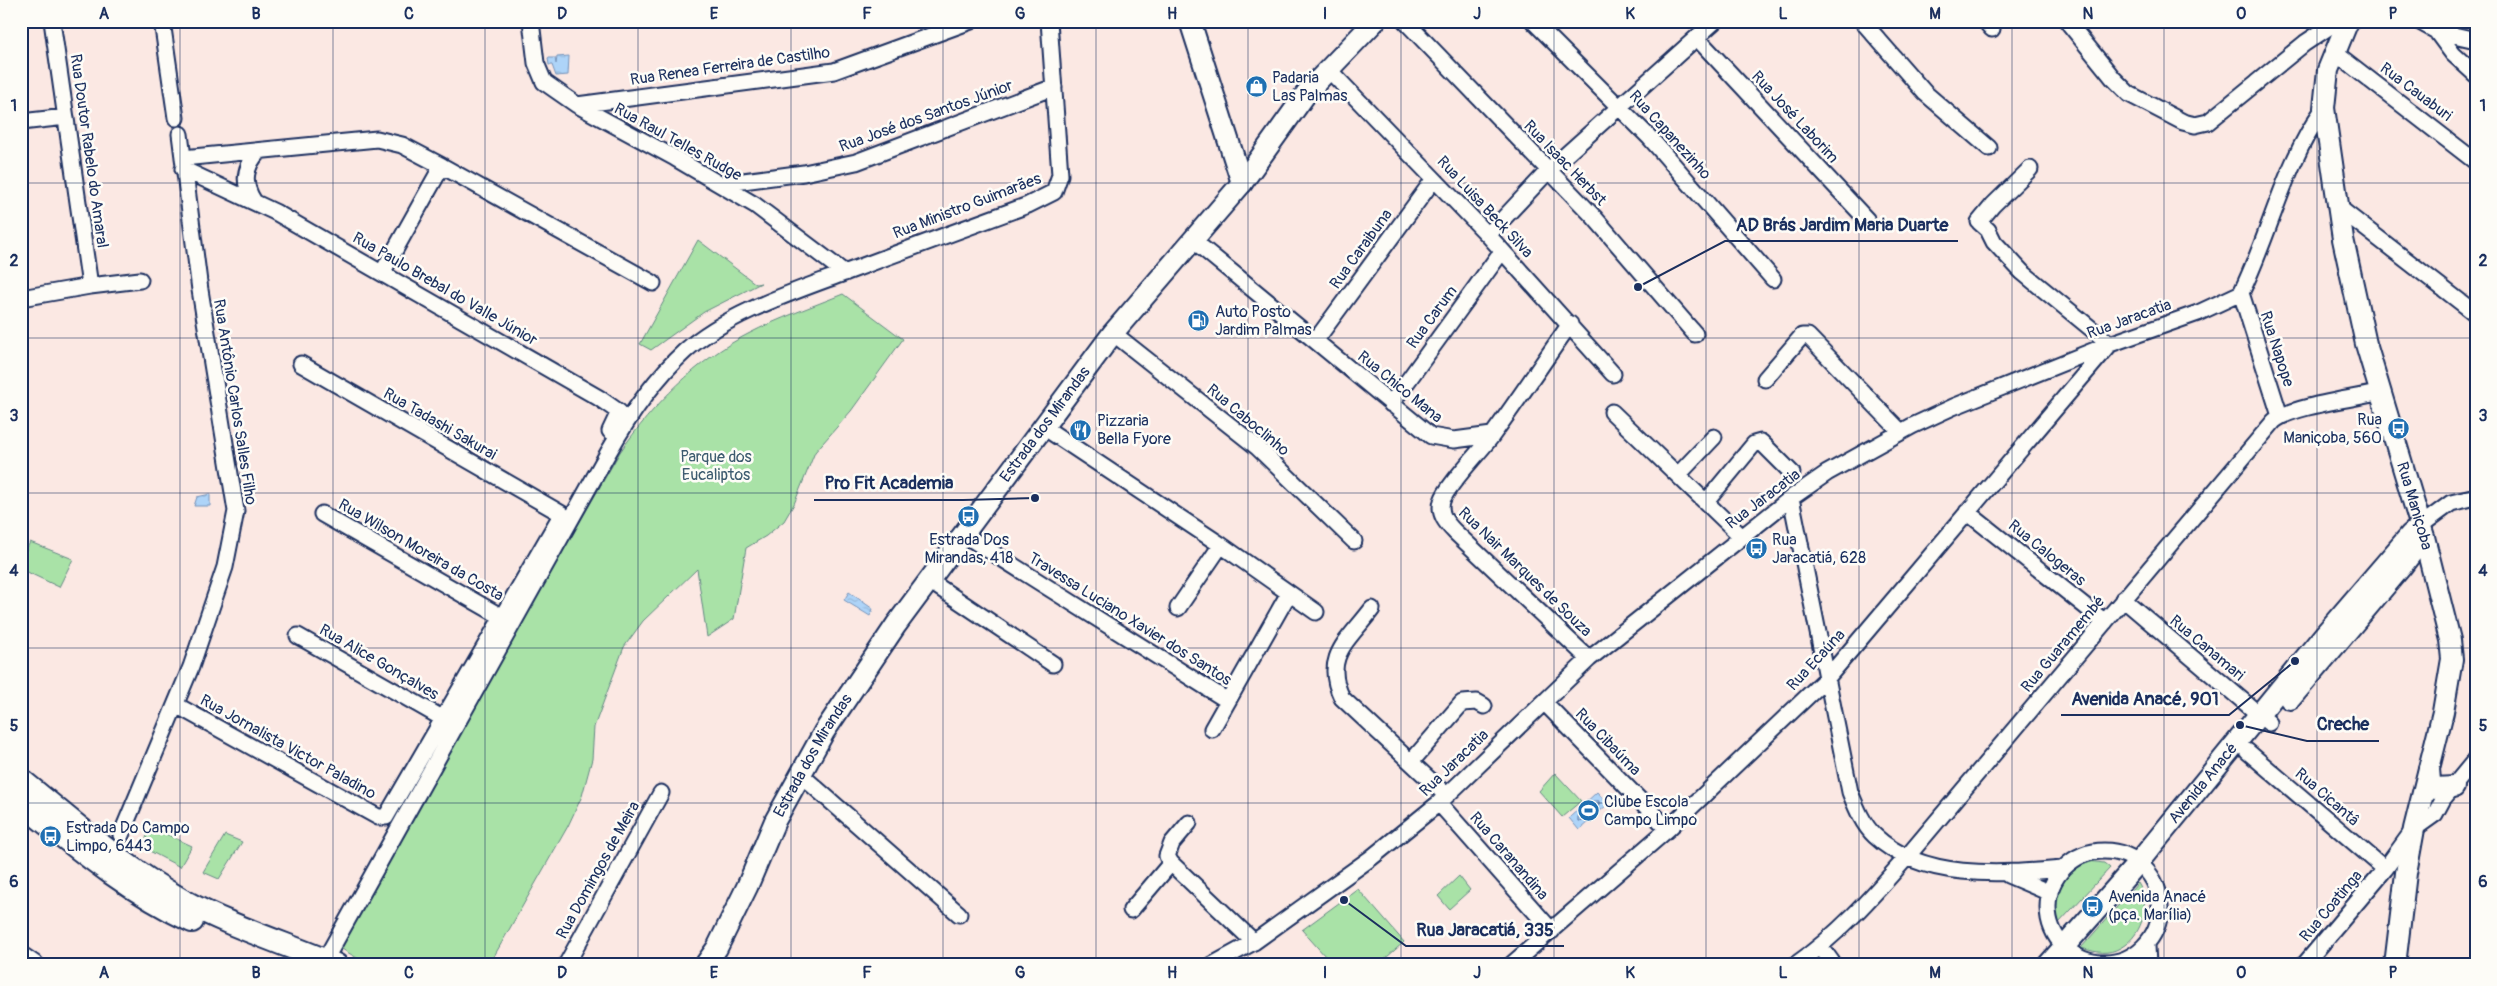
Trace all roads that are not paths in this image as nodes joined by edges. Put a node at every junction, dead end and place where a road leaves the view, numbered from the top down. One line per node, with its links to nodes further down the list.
1 (52, 21): 26 (street, Rua Doutor Rabelo do Amaral)
2 (162, 21): 27 (street)
3 (531, 21): 23 (street, Rua Raul Telles Rudge)
4 (971, 21): 23 (street, Rua Renea Ferreira de Castilho)
5 (1049, 21): 22 (street, Rua Ministro Guimarães)
6 (1190, 21): 38 (street)
7 (1376, 21): 20 (street, Estrada dos Mirandas)
8 (1405, 21): 36 (street, Rua Isaac Herbst)
9 (1533, 21): 24 (street, Rua Capanezinho)
10 (1716, 21): 17 (street)
11 (1862, 21): 30 (street)
12 (2067, 21): 13 (street)
13 (2338, 21)
14 (2348, 21): 19 (street, Rua Maniçoba)
15 (2418, 21): 16 (street)
16 (2436, 31): 18 (street); 21 (street)
17 (1698, 38): 24 (street); 42 (street, Rua José Laborim)
18 (2476, 40)
19 (2334, 52): 25 (street, Rua Maniçoba); 32 (street, Rua Cauaburi)
20 (1328, 68): 37 (street, Rua Luisa Beck Silva); 38 (street, Estrada dos Mirandas)
21 (2476, 75)
22 (1054, 88): 39 (street, Rua José dos Santos Júnior); 47 (street, Rua Ministro Guimarães)
23 (577, 105): 39 (street, Rua Raul Telles Rudge)
24 (1620, 106): 36 (street); 49 (street, Rua Capanezinho)
25 (2324, 108): 41 (street, Rua Maniçoba); 52 (street)
26 (66, 117): 28 (street); 51 (street, Rua Doutor Rabelo do Amaral)
27 (176, 118)
28 (21, 122)
29 (180, 134): 33 (street, Rua Antônio Carlos Salles Filho)
30 (1989, 148)
31 (258, 150): 33 (street); 34 (street); 40 (street)
32 (2476, 162)
33 (183, 164): 40 (street, Rua Paulo Brebal do Valle Júnior); 98 (street, Rua Antônio Carlos Salles Filho)
34 (442, 166): 46 (street); 50 (street)
35 (2030, 169): 59 (street)
36 (1548, 171): 43 (street); 57 (street, Rua Isaac Herbst)
37 (1434, 179): 43 (street, Rua Luisa Beck Silva); 58 (street, Rua Caraibuna)
38 (1242, 183): 44 (street, Estrada dos Mirandas)
39 (720, 184): 47 (street, Rua Raul Telles Rudge)
40 (252, 200): 46 (street, Rua Paulo Brebal do Valle Júnior)
41 (2338, 207): 54 (street); 63 (street, Rua Maniçoba)
42 (1867, 220)
43 (1488, 235): 45 (street, Rua Luisa Beck Silva)
44 (1194, 241): 56 (street, Estrada dos Mirandas); 58 (street, Rua Chico Mana)
45 (1502, 250): 55 (street, Rua Luisa Beck Silva); 64 (street, Rua Carum)
46 (382, 273): 78 (street, Rua Paulo Brebal do Valle Júnior)
47 (845, 273): 134 (street)
48 (140, 280): 51 (street)
49 (1773, 280)
50 (653, 283)
51 (90, 286): 53 (street)
52 (2241, 293): 59 (street, Rua Jaracatia); 66 (street, Rua Napope)
53 (21, 298)
54 (2476, 314)
55 (1570, 324): 61 (street, Rua Luisa Beck Silva); 69 (street)
56 (1113, 333): 67 (street, Estrada dos Mirandas); 82 (street, Rua Caboclinho)
57 (1694, 334)
58 (1316, 340): 64 (street, Rua Chico Mana)
59 (2110, 344): 68 (street, Rua Jaracatia); 76 (street, Rua Ecaúna)
60 (301, 364): 78 (street, Rua Tadashi Sakurai)
61 (1613, 374)
62 (1765, 379): 68 (street)
63 (2382, 392): 66 (street); 79 (street, Rua Maniçoba)
64 (1391, 404): 69 (street, Rua Chico Mana)
65 (1612, 412): 72 (street)
66 (2280, 416): 86 (street, Rua Guaramembé)
67 (1042, 426): 80 (street, Estrada dos Mirandas); 83 (street)
68 (1901, 432): 74 (street, Rua Jaracatia)
69 (1492, 435): 93 (street, Rua Nair Marques de Souza)
70 (1714, 437): 72 (street)
71 (1792, 473): 75 (street)
72 (1678, 475): 75 (street)
73 (2476, 497): 79 (street, Avenida Anacé)
74 (1791, 498): 81 (street, Rua Jaracatia); 95 (street)
75 (1706, 502): 81 (street)
76 (1967, 512): 91 (street, Rua Calogeras); 95 (street, Rua Ecaúna)
77 (322, 514): 90 (street, Rua Wilson Moreira da Costa)
78 (562, 514): 90 (street)
79 (2422, 532): 101 (street, Avenida Anacé); 106 (street, Rua Maniçoba)
80 (963, 534): 84 (street, Estrada dos Mirandas); 96 (street, Travessa Luciano Xavier dos Santos)
81 (1742, 537): 93 (street, Rua Jaracatia)
82 (1354, 540)
83 (1221, 545): 85 (street); 87 (street)
84 (928, 580): 94 (street); 107 (street, Estrada dos Mirandas)
85 (1289, 593): 89 (street); 96 (street)
86 (2123, 599): 91 (street, Rua Guaramembé); 101 (street, Rua Canamari)
87 (1178, 608)
88 (1372, 609): 105 (street, Rua Caranandina)
89 (1316, 612)
90 (502, 617): 100 (street)
91 (2105, 622): 118 (street, Rua Guaramembé)
92 (298, 636): 100 (street, Rua Alice Gonçalves)
93 (1589, 659): 97 (street, Rua Jaracatia)
94 (1053, 664)
95 (1828, 677): 115 (street, Rua Ecaúna); 118 (street)
96 (1228, 701): 102 (street)
97 (1544, 702): 111 (street, Rua Jaracatia); 115 (street, Rua Cibaúma)
98 (176, 705): 100 (street, Rua Jornalista Victor Paladino); 117 (street, Rua Antônio Carlos Salles Filho)
99 (1484, 706): 105 (street)
100 (442, 718)
101 (2264, 719): 103 (street, Avenida Anacé); 120 (street, Avenida Anacé)
102 (1212, 729)
103 (2247, 751): 120 (street, Avenida Anacé); 122 (street, Rua Cicantâ)
104 (2476, 759): 110 (street, Rua Coatinga)
105 (1411, 762): 111 (street, Rua Caranandina)
106 (2429, 769): 110 (street); 113 (street, Rua Maniçoba)
107 (801, 776): 127 (street); 139 (street, Estrada dos Mirandas)
108 (21, 780): 134 (main road)
109 (661, 793): 138 (street, Rua Domingos de Meira)
110 (2449, 793): 113 (street); 116 (street, Rua Coatinga)
111 (1442, 799): 128 (street, Rua Caranandina); 129 (street, Rua Jaracatia)
112 (21, 803): 137 (main road)
113 (2420, 807): 116 (street, Rua Maniçoba)
114 (1189, 823): 119 (street)
115 (1668, 829): 128 (street, Rua Ecaúna)
116 (2414, 830): 122 (street, Rua Coatinga); 124 (street, Rua Maniçoba)
117 (120, 835)
118 (1906, 858): 123 (street); 130 (street, Rua Guaramembé)
119 (1171, 863): 126 (street); 129 (street)
120 (2142, 866): 121 (street); 131 (street); 133 (street, Avenida Anacé)
121 (2062, 869): 123 (street); 125 (street)
122 (2385, 869): 124 (street, Rua Coatinga); 146 (street, Rua Coatinga)
123 (2005, 873): 125 (street)
124 (2406, 873): 147 (street, Rua Maniçoba)
125 (2050, 892): 133 (street)
126 (1131, 910)
127 (959, 914)
128 (1552, 931): 141 (street, Rua Ecaúna)
129 (1254, 942): 140 (street, Rua Jaracatia)
130 (1822, 946): 142 (street, Rua Guaramembé); 143 (street)
131 (2146, 946): 135 (street); 145 (street)
132 (21, 954): 136 (street)
133 (2067, 955): 135 (street); 144 (street, Avenida Anacé)
134 (333, 958)
135 (2126, 962)
136 (37, 965)
137 (296, 965)
138 (566, 965)
139 (705, 965)
140 (1212, 965)
141 (1511, 965)
142 (1795, 965)
143 (1834, 965)
144 (2048, 965)
145 (2148, 965)
146 (2304, 965)
147 (2395, 965)

